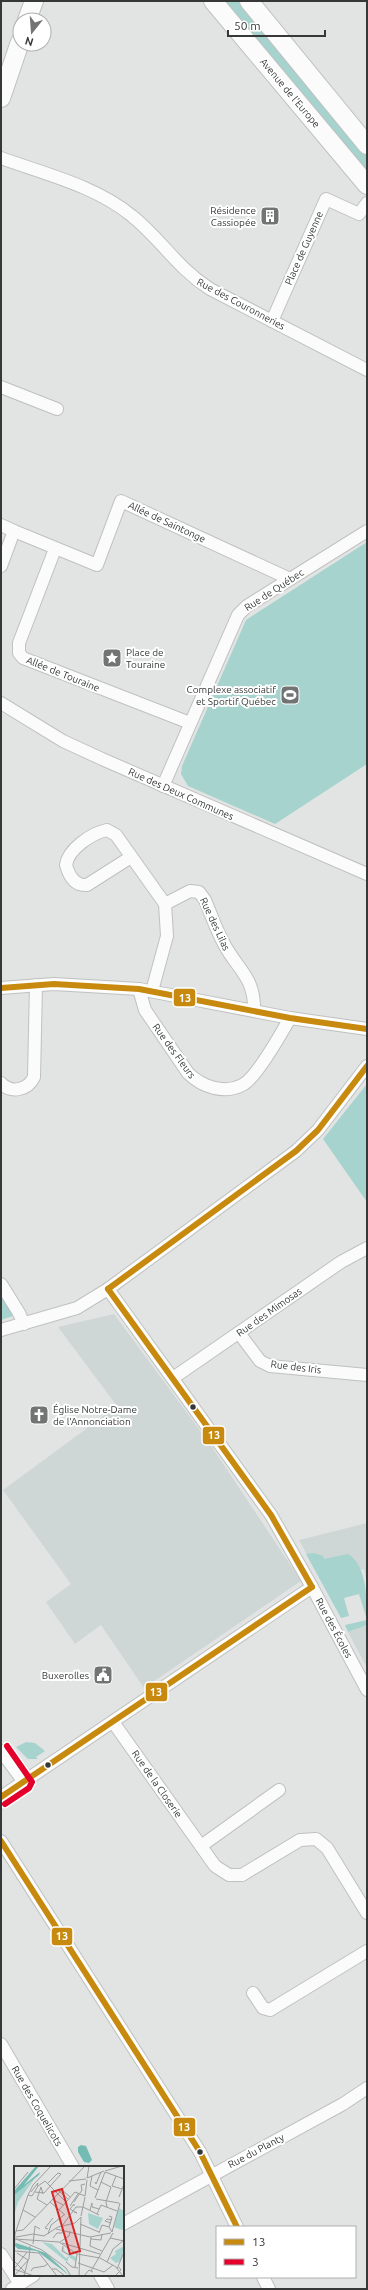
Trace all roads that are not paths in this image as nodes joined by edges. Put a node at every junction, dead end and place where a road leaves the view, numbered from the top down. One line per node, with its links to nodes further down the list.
1 (34, 1): 4 (main road)
2 (213, 1): 9 (main road, Avenue de l'Europe)
3 (248, 1): 7 (main road)
4 (30, 12)
5 (17, 52): 6 (main road)
6 (1, 98)
7 (367, 145)
8 (1, 158): 11 (street, Rue des Couronneries)
9 (367, 185)
10 (367, 203): 11 (street, Place de Guyenne)
11 (272, 321): 12 (street, Rue des Couronneries)
12 (367, 370)
13 (1, 387): 14 (street)
14 (57, 409)
15 (1, 525): 17 (street, Allée de Saintonge)
16 (367, 530): 20 (street, Rue de Québec)
17 (14, 531): 18 (street, Allée de Saintonge); 19 (street)
18 (55, 549): 20 (street, Allée de Saintonge); 22 (street, Allée de Touraine)
19 (1, 566)
20 (290, 579): 22 (street, Rue de Québec)
21 (1, 703): 23 (street, Rue des Deux Communes)
22 (190, 723): 23 (street, Rue de Québec)
23 (162, 786): 25 (street, Rue des Deux Communes)
24 (131, 857): 24 (street); 26 (street)
25 (367, 874)
26 (165, 904): 30 (street); 31 (street, Rue des Lilas)
27 (36, 985): 28 (street); 29 (street); 35 (street)
28 (1, 988)
29 (138, 989): 30 (street); 32 (street, Rue des Fleurs)
30 (152, 991): 31 (street)
31 (254, 1011): 32 (street)
32 (290, 1018): 33 (street)
33 (367, 1029)
34 (367, 1066): 38 (street)
35 (1, 1083)
36 (367, 1248): 41 (street, Rue des Mimosas)
37 (1, 1284): 39 (street)
38 (108, 1289): 39 (street); 43 (street, Rue des Écoles)
39 (24, 1324): 40 (street)
40 (1, 1330)
41 (239, 1333): 42 (street, Rue des Iris); 43 (street, Rue des Mimosas)
42 (367, 1375)
43 (173, 1378): 44 (street, Rue des Écoles)
44 (312, 1587): 45 (street, Rue des Écoles); 46 (street)
45 (367, 1690)
46 (113, 1722): 48 (street); 52 (street, Rue de la Closerie)
47 (1, 1751): 48 (street)
48 (24, 1782): 50 (street)
49 (279, 1790): 52 (street)
50 (1, 1797)
51 (1, 1841): 59 (street)
52 (201, 1846): 53 (street, Rue de la Closerie)
53 (367, 1913)
54 (367, 1950): 55 (street)
55 (253, 1993)
56 (1, 2044): 58 (street, Rue des Coquelicots)
57 (367, 2088): 59 (street, Rue du Planty)
58 (72, 2166)
59 (211, 2174): 60 (street, Rue du Planty); 61 (street)
60 (124, 2223)
61 (237, 2226)
62 (1, 2254): 66 (street)
63 (32, 2276): 66 (street)
64 (101, 2276): 67 (street)
65 (264, 2278): 68 (street)
66 (16, 2286)
67 (108, 2289)
68 (269, 2289)

